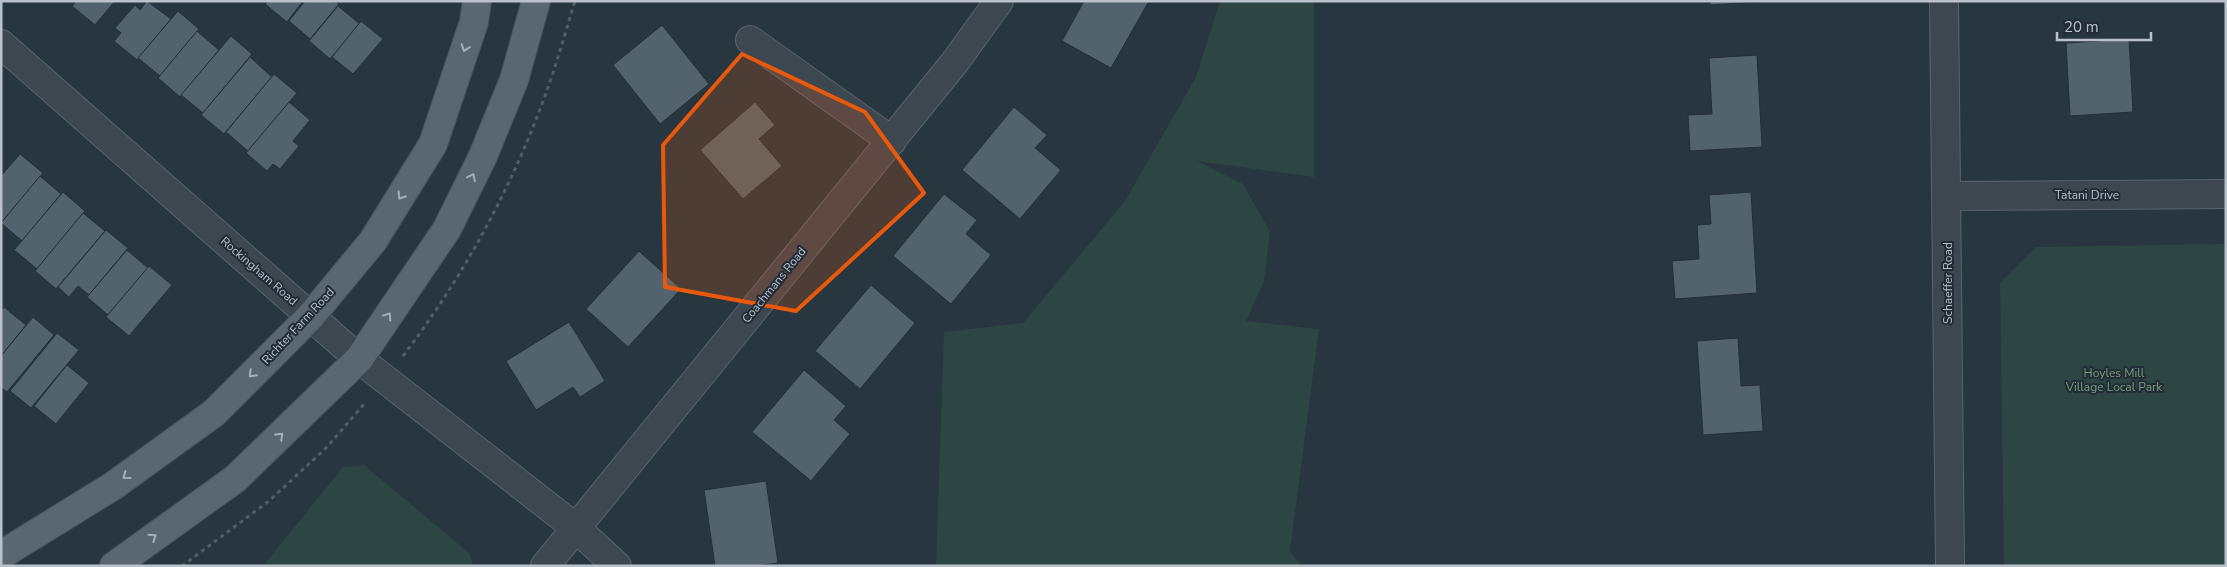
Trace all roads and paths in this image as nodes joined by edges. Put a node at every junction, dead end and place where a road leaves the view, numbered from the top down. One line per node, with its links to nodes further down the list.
1 (477, 1): 10 (main road, Richter Farm Road, one-way to 10)
2 (536, 1): 11 (main road, one-way to 2)
3 (999, 1): 7 (street, Coachmans Road)
4 (1944, 1): 9 (street, Schaeffer Road)
5 (750, 40): 7 (street)
6 (1, 44): 10 (street, Rockingham Road)
7 (892, 141): 12 (street, Coachmans Road)
8 (2226, 194): 9 (street, Tatani Drive)
9 (1947, 196): 17 (street, Schaeffer Road)
10 (310, 317): 11 (street, Rockingham Road); 13 (main road, Richter Farm Road, one-way to 13)
11 (359, 359): 12 (street, Rockingham Road); 14 (main road, one-way to 11)
12 (576, 528): 15 (street, Coachmans Road); 16 (street, Rockingham Road)
13 (1, 555)
14 (114, 566)
15 (545, 566)
16 (617, 566)
17 (1950, 566)

